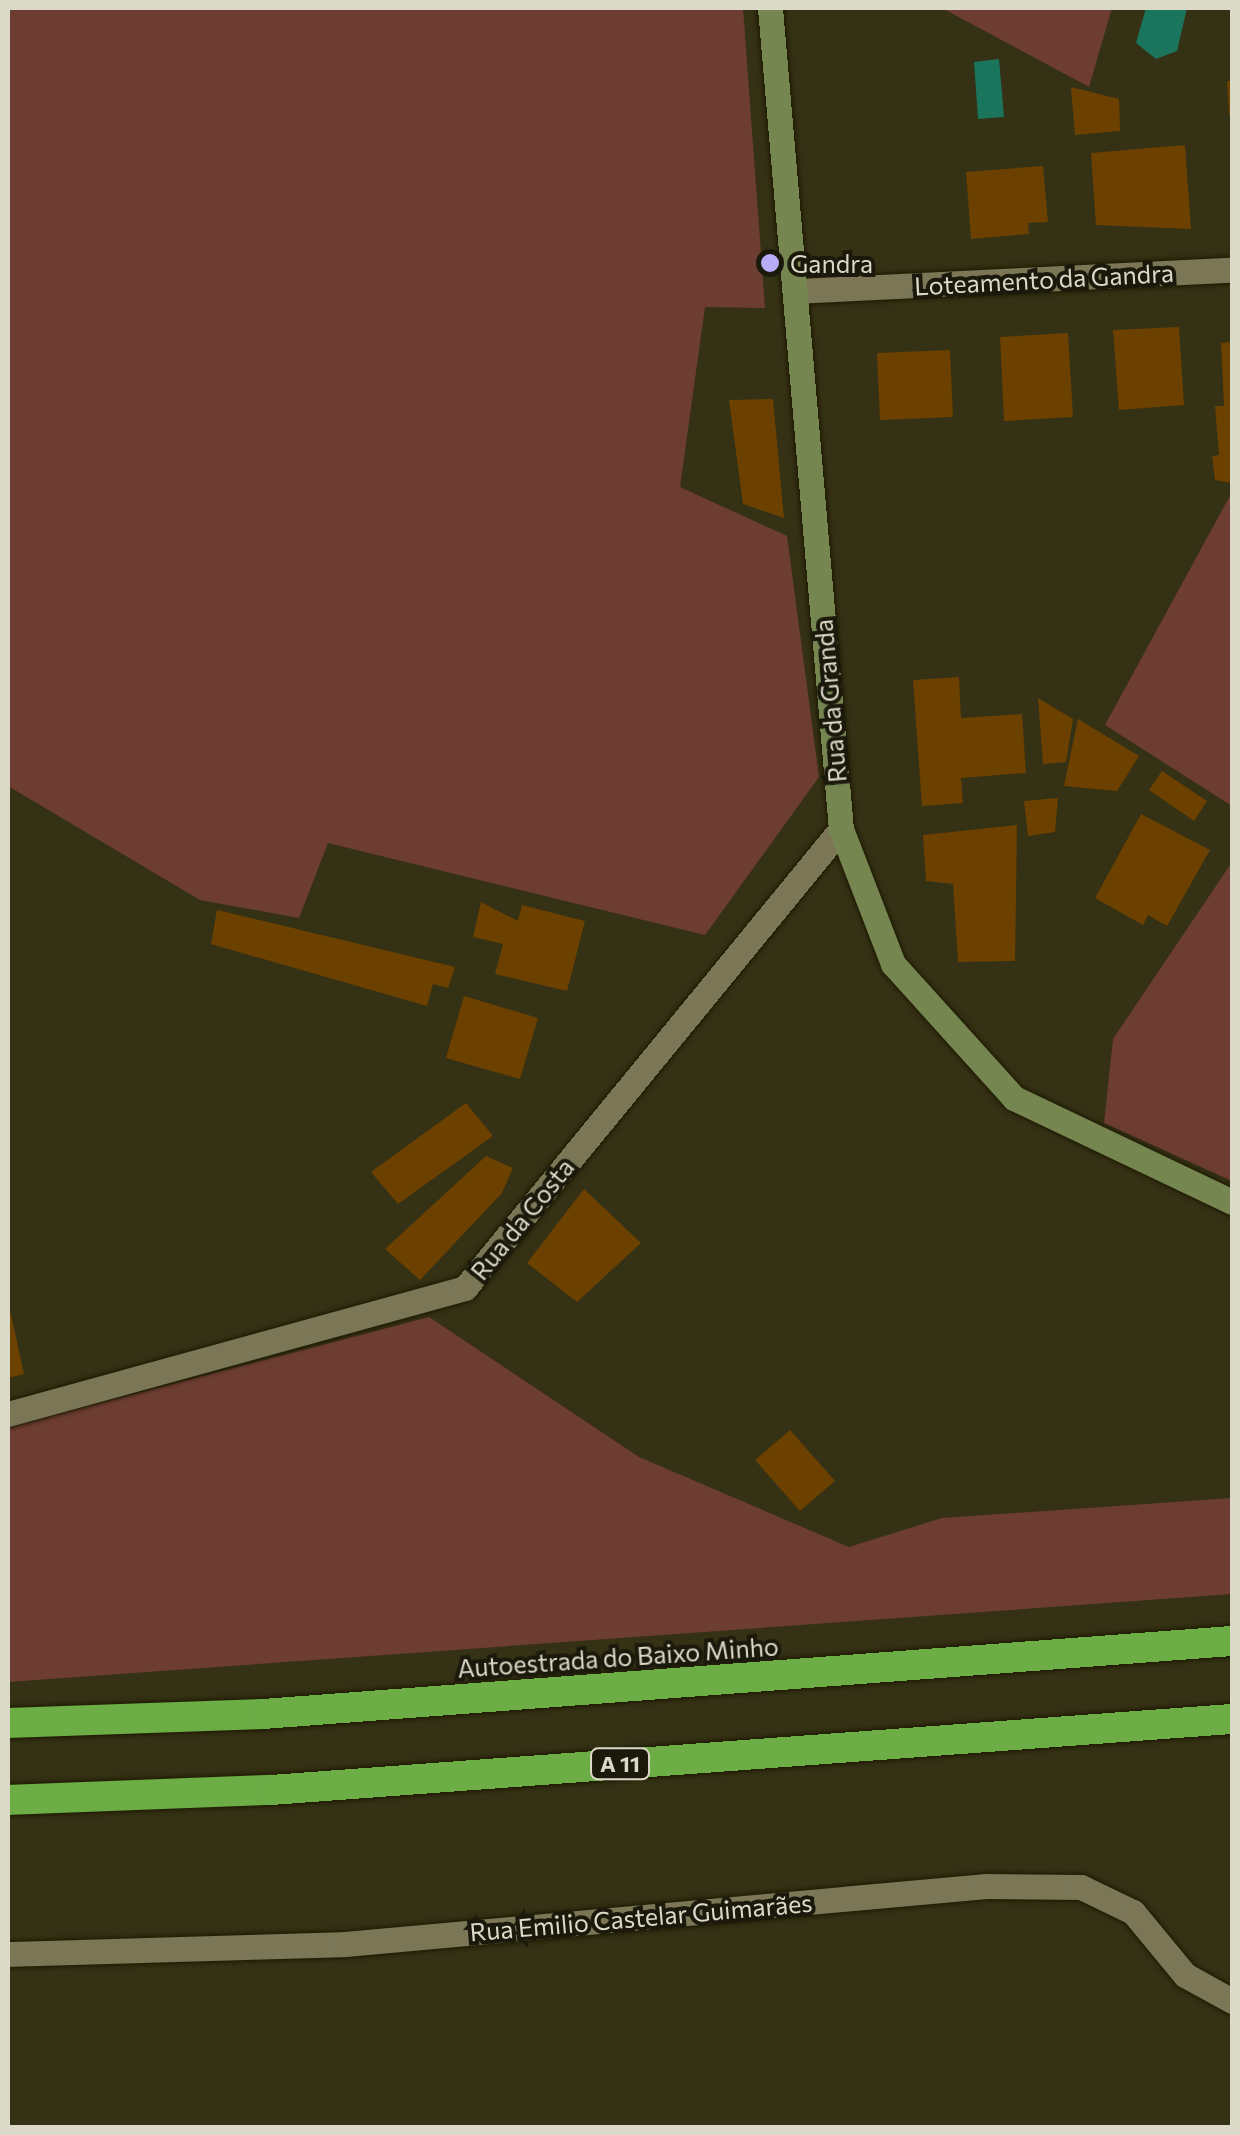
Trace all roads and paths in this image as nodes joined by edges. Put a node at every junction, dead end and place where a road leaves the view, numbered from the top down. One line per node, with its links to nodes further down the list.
1 (770, 8): 3 (street, Rua da Granda)
2 (1232, 270): 3 (street, Loteamento da Gandra)
3 (796, 291): 4 (street, Rua da Granda)
4 (841, 829): 5 (street, Rua da Granda); 6 (street, Rua da Costa)
5 (1232, 1202)
6 (8, 1414)
7 (1232, 1641): 9 (highway, Autoestrada do Baixo Minho)
8 (1232, 1719): 10 (highway, A 11)
9 (8, 1723)
10 (8, 1800)
11 (8, 1954): 12 (street, Rua Emilio Castelar Guimarães)
12 (1232, 2001)

